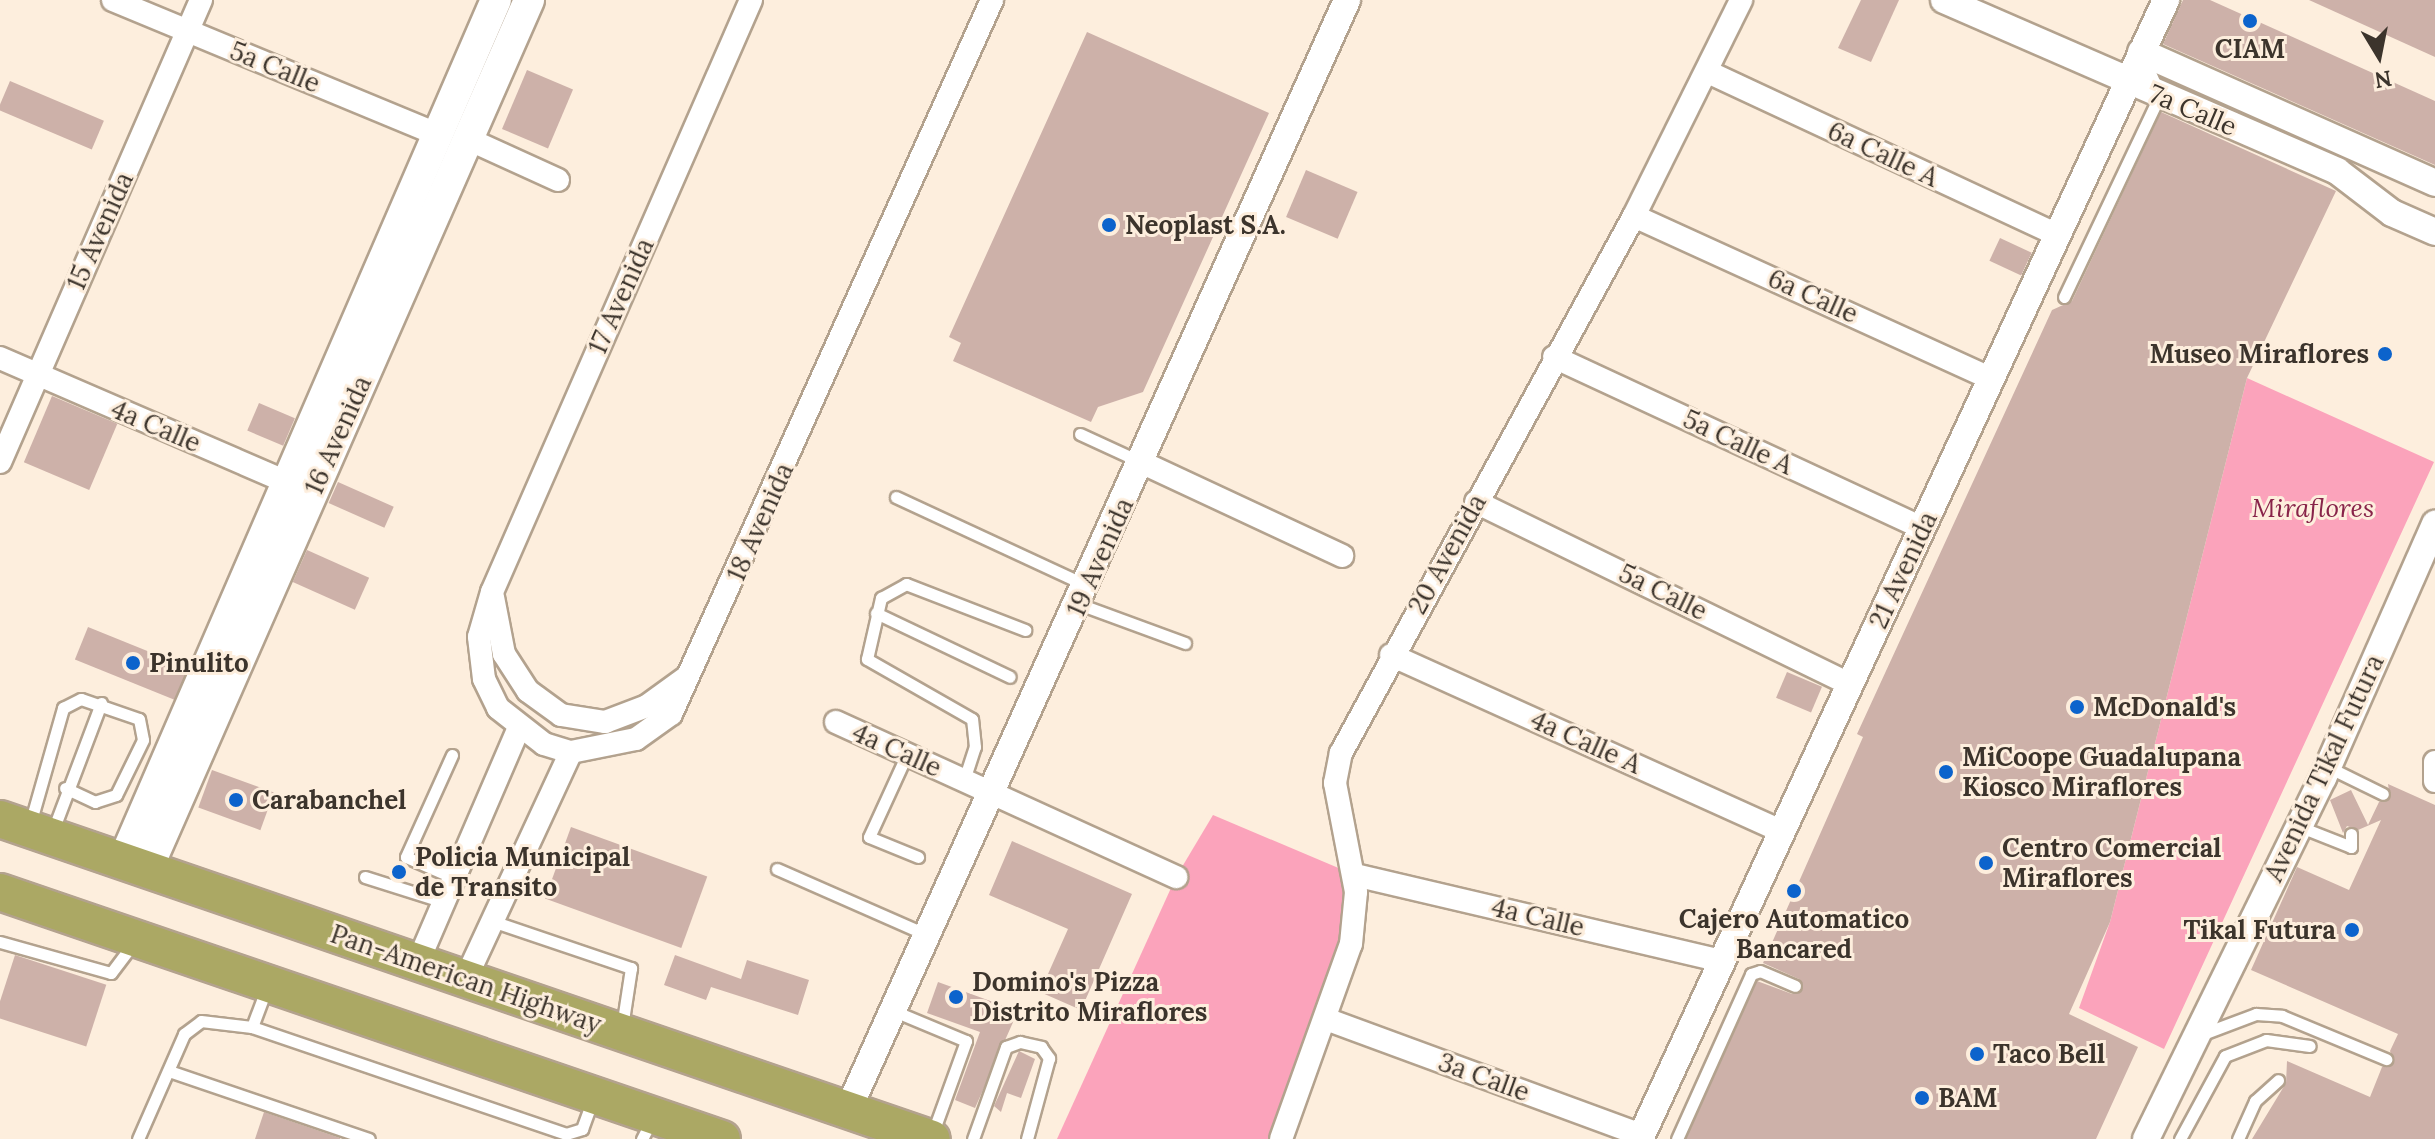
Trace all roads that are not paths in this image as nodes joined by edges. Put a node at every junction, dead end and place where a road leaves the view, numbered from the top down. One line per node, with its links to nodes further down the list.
1 (113, 0): 11 (street, 5a Calle)
2 (201, 0): 11 (street, 15 Avenida)
3 (496, 0): 16 (main road, 16 Avenida)
4 (529, 0): 17 (main road, 16 Avenida)
5 (751, 0): 37 (street, 17 Avenida)
6 (992, 0): 43 (street, 18 Avenida)
7 (1347, 0): 30 (street, 19 Avenida)
8 (1741, 0): 13 (street, 20 Avenida)
9 (1944, 0): 14 (street, 7a Calle)
10 (2166, 0): 12 (street, 21 Avenida)
11 (187, 32): 16 (street, 5a Calle); 26 (street, 15 Avenida)
12 (2141, 52): 14 (street, 21 Avenida); 15 (lane); 19 (street, 7a Calle)
13 (1708, 72): 20 (street, 20 Avenida); 22 (street, 6a Calle A)
14 (2128, 82): 15 (street, 7a Calle); 22 (street, 21 Avenida)
15 (2160, 95): 21 (street, 7a Calle); 23 (lane)
16 (437, 134): 31 (main road, 16 Avenida)
17 (468, 139): 18 (street); 31 (main road, 16 Avenida)
18 (558, 180)
19 (2435, 183)
20 (1634, 216): 24 (street, 20 Avenida); 27 (street, 6a Calle)
21 (2435, 232)
22 (2058, 235): 27 (street, 21 Avenida)
23 (2064, 297)
24 (1554, 357): 33 (street, 20 Avenida); 35 (street, 5a Calle A)
25 (0, 358): 26 (street, 4a Calle)
26 (38, 374): 29 (street, 15 Avenida); 31 (street, 4a Calle)
27 (1991, 379): 35 (street, 21 Avenida)
28 (1080, 434): 30 (lane)
29 (0, 462)
30 (1143, 463): 36 (street); 38 (street, 19 Avenida)
31 (300, 488): 52 (main road, 16 Avenida); 62 (main road, 16 Avenida)
32 (896, 497): 38 (lane)
33 (1476, 502): 42 (street, 20 Avenida); 45 (street, 5a Calle)
34 (2435, 524): 53 (street, Avenida Tikal Futura)
35 (1923, 528): 45 (street, 21 Avenida)
36 (1342, 556)
37 (492, 592): 43 (street); 48 (street, 17 Avenida)
38 (1083, 595): 41 (lane); 54 (street, 19 Avenida)
39 (876, 613): 40 (lane); 44 (lane); 54 (lane)
40 (1025, 630)
41 (1185, 643)
42 (1391, 655): 59 (street, 4a Calle A); 64 (street, 20 Avenida)
43 (694, 671): 49 (street, 18 Avenida)
44 (1010, 677)
45 (1849, 684): 59 (street, 21 Avenida)
46 (101, 703): 52 (lane); 55 (lane); 58 (lane)
47 (836, 722): 50 (street, 4a Calle)
48 (519, 728): 49 (street, 17 Avenida); 67 (street)
49 (571, 752): 70 (street)
50 (907, 754): 54 (street, 4a Calle); 61 (lane)
51 (452, 755): 67 (lane)
52 (148, 768): 55 (lane); 62 (main road, 16 Avenida)
53 (2328, 781): 56 (lane); 57 (street, Avenida Tikal Futura)
54 (976, 784): 66 (street, 4a Calle); 71 (street, 19 Avenida)
55 (65, 788): 58 (lane)
56 (2383, 794)
57 (2297, 826): 60 (lane); 83 (street, Avenida Tikal Futura)
58 (27, 828): 62 (highway, Pan-American Highway)
59 (1779, 830): 74 (street, 21 Avenida)
60 (2351, 834)
61 (918, 857)
62 (135, 865): 75 (highway, Pan-American Highway)
63 (777, 869): 71 (lane)
64 (1355, 875): 74 (street, 4a Calle); 80 (street, 20 Avenida)
65 (365, 877): 69 (lane)
66 (1176, 877)
67 (454, 878): 69 (street)
68 (0, 892): 72 (highway)
69 (444, 902): 75 (street)
70 (492, 921): 76 (street); 82 (lane)
71 (923, 933): 79 (street, 19 Avenida)
72 (136, 939): 73 (lane); 77 (highway)
73 (0, 942)
74 (1721, 961): 91 (street, 21 Avenida)
75 (418, 962): 76 (highway, Pan-American Highway)
76 (466, 978): 82 (highway, Pan-American Highway)
77 (268, 984): 81 (lane); 88 (highway)
78 (1795, 986): 99 (lane)
79 (890, 1009): 89 (street, 19 Avenida); 95 (lane)
80 (1326, 1019): 91 (street, 3a Calle); 98 (street, 20 Avenida)
81 (252, 1027): 86 (lane); 88 (lane)
82 (621, 1032): 89 (highway, Pan-American Highway)
83 (2196, 1037): 85 (lane); 100 (street, Avenida Tikal Futura)
84 (2310, 1046): 101 (lane)
85 (2386, 1059)
86 (169, 1071): 92 (lane); 93 (lane)
87 (2278, 1080): 102 (lane)
88 (594, 1096): 90 (highway)
89 (848, 1110): 95 (highway, Pan-American Highway)
90 (648, 1128): 94 (highway)
91 (1640, 1137)
92 (138, 1139)
93 (369, 1139)
94 (722, 1139)
95 (932, 1139)
96 (973, 1139): 97 (lane)
97 (1027, 1139)
98 (1281, 1139)
99 (1677, 1139)
100 (2146, 1139)
101 (2180, 1139)
102 (2238, 1139)

